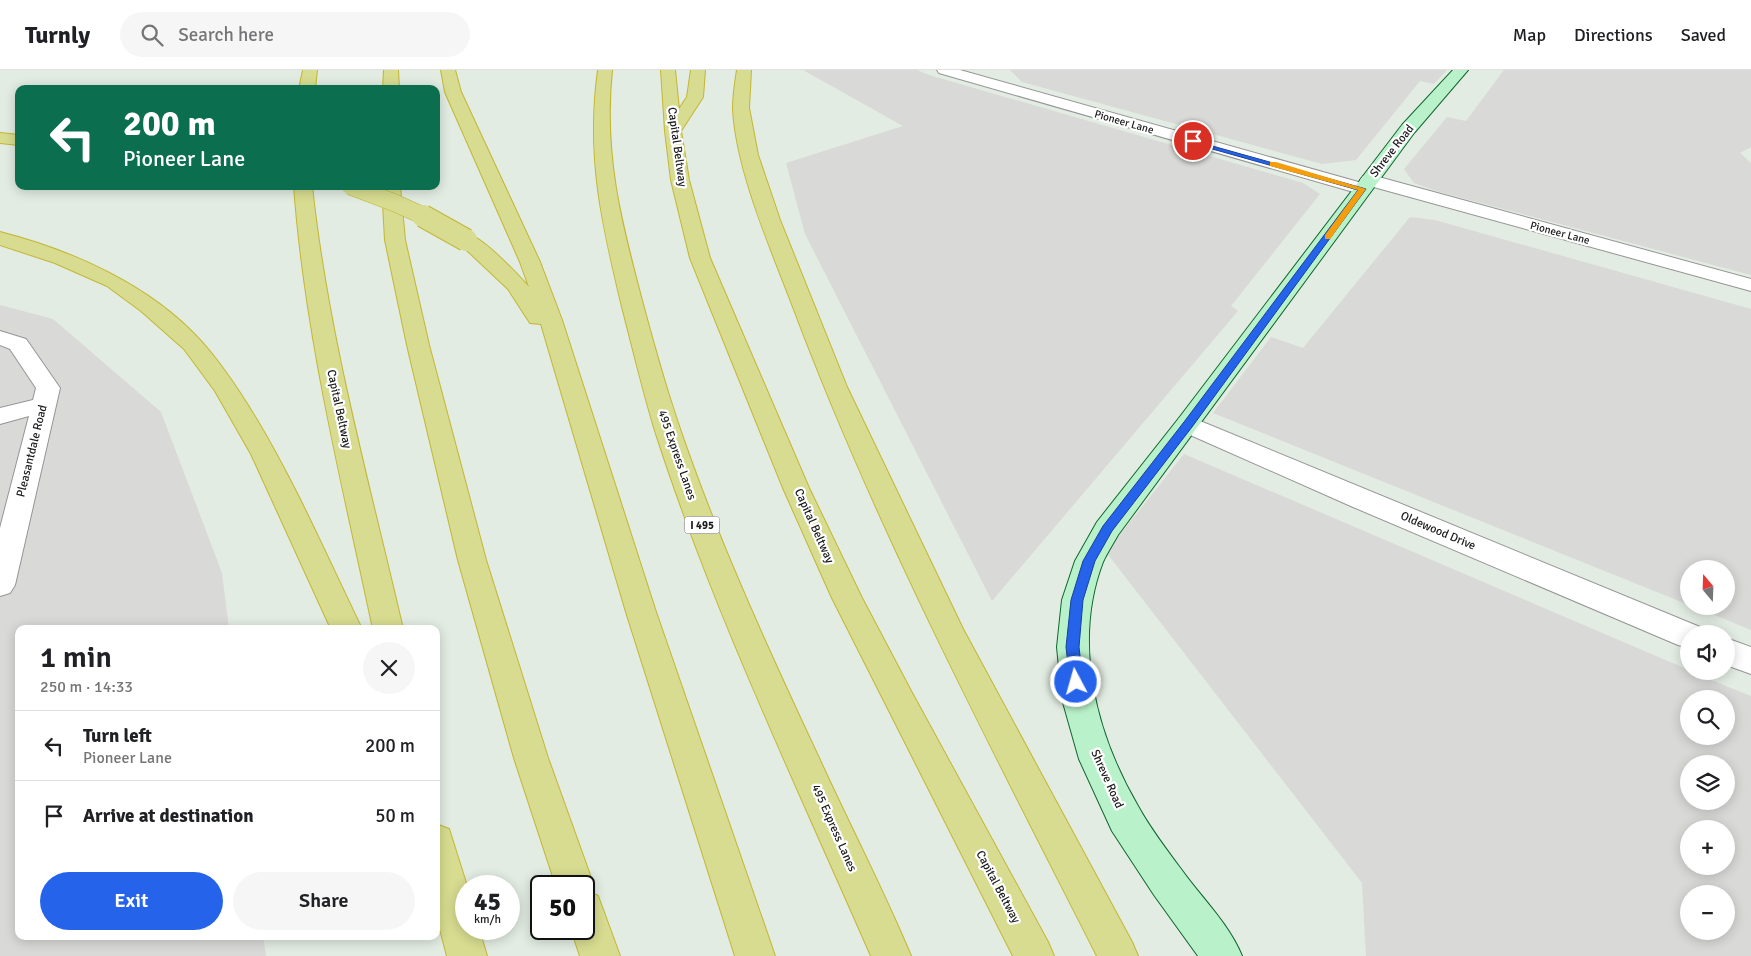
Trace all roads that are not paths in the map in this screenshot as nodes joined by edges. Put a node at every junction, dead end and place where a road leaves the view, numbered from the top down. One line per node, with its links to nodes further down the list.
1 (310, 70): 11 (highway)
2 (391, 70): 12 (highway)
3 (448, 70): 23 (highway)
4 (605, 70): 39 (highway, 495 Express Lanes / I 495)
5 (668, 70): 13 (highway, Capital Beltway)
6 (698, 70): 13 (highway)
7 (744, 70): 41 (highway)
8 (944, 70): 10 (street, Pioneer Lane)
9 (1461, 70): 16 (main road, Shreve Road)
10 (974, 74): 16 (street, Pioneer Lane)
11 (308, 85)
12 (391, 85)
13 (673, 131): 40 (highway, Capital Beltway)
14 (0, 138): 15 (highway)
15 (15, 140)
16 (1366, 185): 21 (street, Pioneer Lane); 26 (main road, Shreve Road)
17 (303, 190): 29 (highway, Capital Beltway)
18 (362, 190): 23 (highway, bridge)
19 (391, 190): 34 (highway)
20 (0, 238): 28 (highway)
21 (1751, 285)
22 (0, 338): 24 (street, Pleasantdale Road)
23 (571, 387): 38 (highway)
24 (43, 405): 25 (street); 27 (street, Pleasantdale Road)
25 (0, 416)
26 (1188, 424): 30 (street, Oldewood Drive); 42 (main road, Shreve Road)
27 (0, 585)
28 (345, 625)
29 (387, 625)
30 (1680, 632)
31 (1735, 655): 32 (street)
32 (1751, 662)
33 (440, 857): 36 (highway)
34 (571, 875)
35 (594, 940): 37 (highway)
36 (467, 956)
37 (600, 956)
38 (755, 956)
39 (891, 956)
40 (1034, 956)
41 (1118, 956)
42 (1222, 956)

